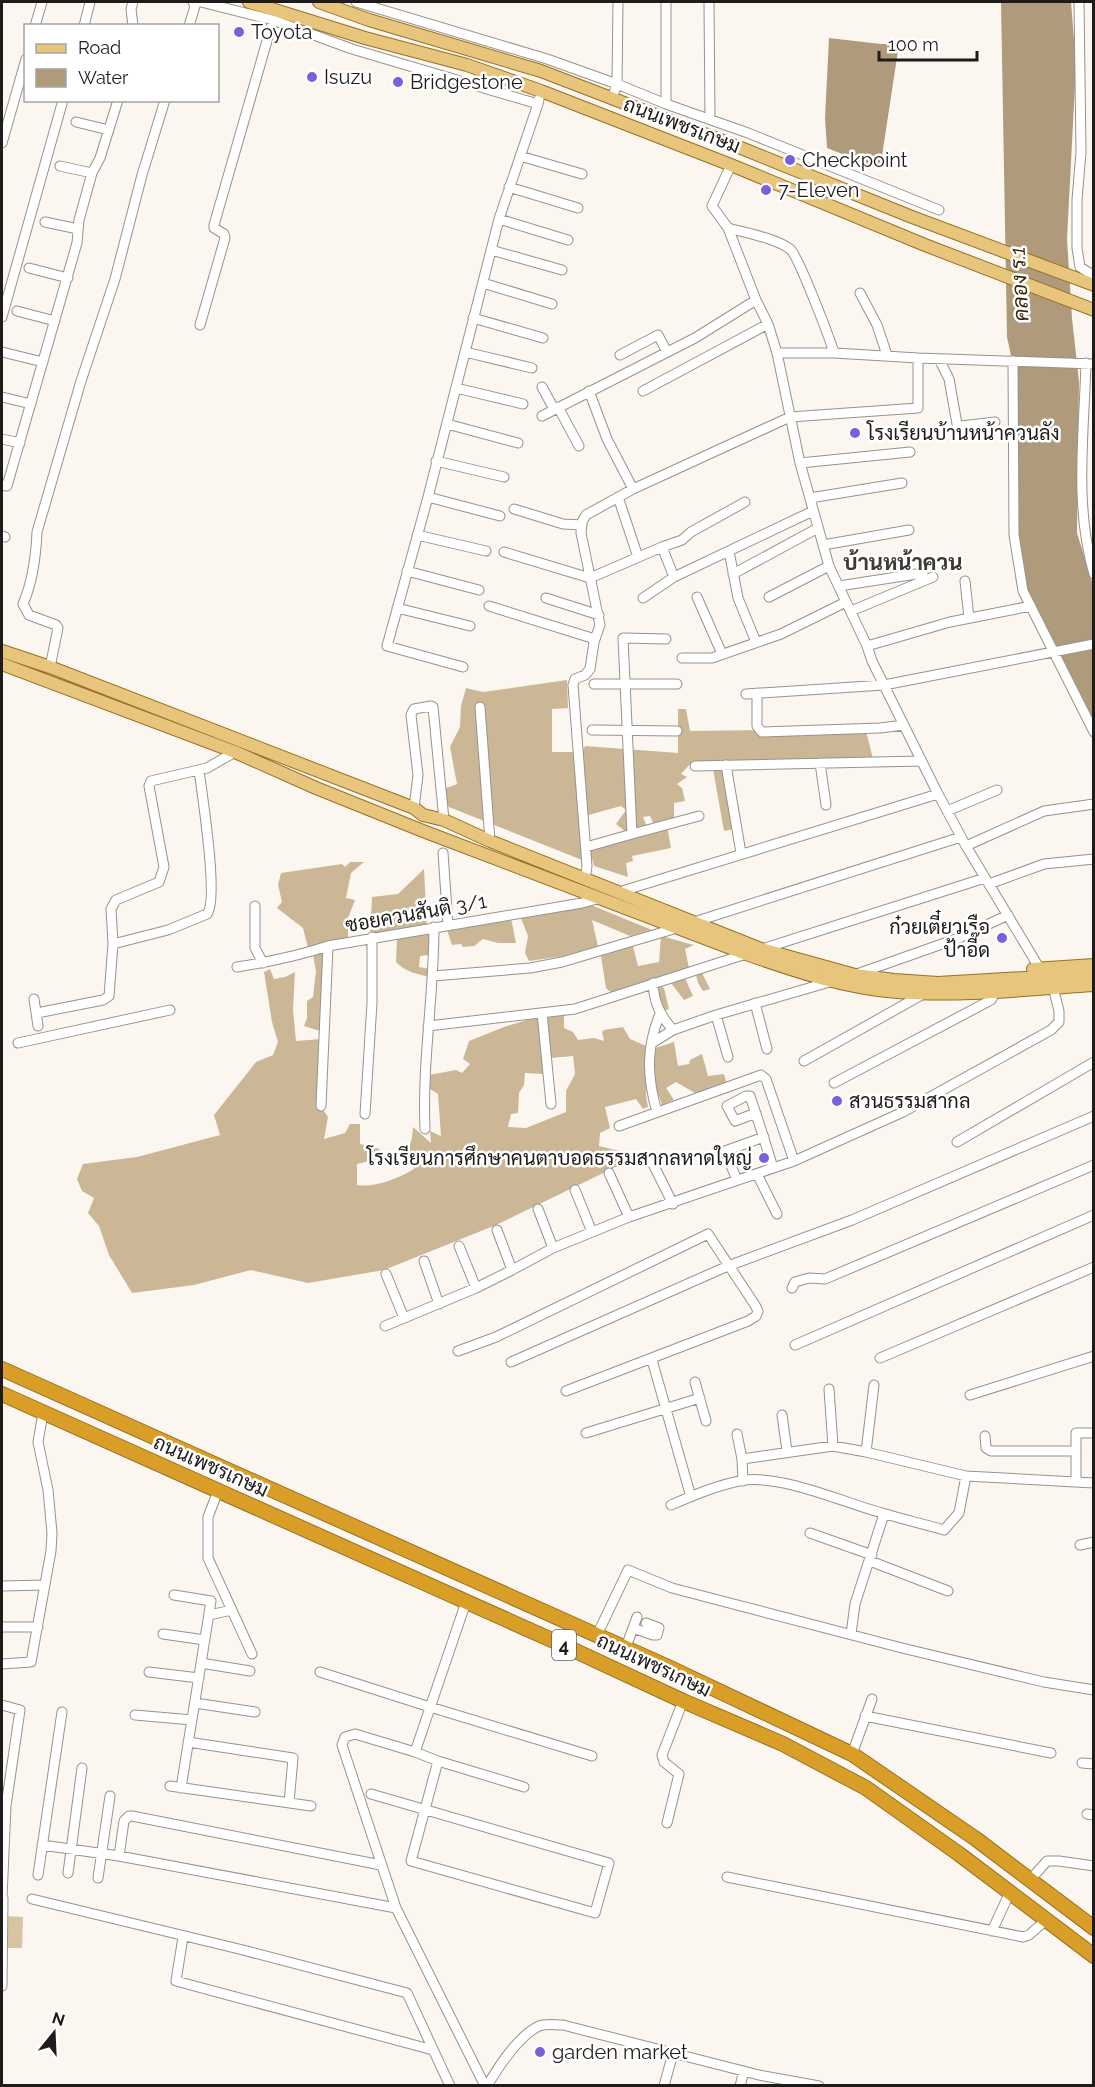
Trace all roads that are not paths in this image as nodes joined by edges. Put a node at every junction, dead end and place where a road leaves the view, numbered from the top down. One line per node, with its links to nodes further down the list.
1 (42, 2): 15 (street)
2 (90, 2): 16 (street)
3 (134, 2): 17 (street)
4 (193, 2): 18 (street)
5 (201, 2): 14 (street)
6 (249, 2): 13 (main road, ถนนเพชรเกษม)
7 (319, 2): 22 (main road, ถนนเพชรเกษม)
8 (356, 2): 20 (street)
9 (618, 2): 20 (street)
10 (666, 2): 27 (street)
11 (709, 2): 28 (street)
12 (1080, 2): 52 (street)
13 (291, 7): 21 (main road, ถนนเพชรเกษม)
14 (273, 20): 26 (street); 62 (street)
15 (36, 24)
16 (84, 24)
17 (134, 24)
18 (190, 24)
19 (24, 66): 32 (street)
20 (617, 84): 22 (street); 27 (street)
21 (541, 91): 26 (street); 35 (main road, ถนนเพชรเกษม)
22 (612, 98): 33 (main road, ถนนเพชรเกษม)
23 (62, 102): 58 (street)
24 (117, 102): 30 (street)
25 (164, 102): 153 (street)
26 (538, 104): 34 (street)
27 (666, 105): 28 (street)
28 (710, 119): 31 (street)
29 (76, 122): 30 (street)
30 (109, 130): 37 (street)
31 (748, 133): 33 (street); 41 (street)
32 (2, 143)
33 (741, 148): 52 (main road, ถนนเพชรเกษม)
34 (520, 156): 38 (street); 39 (street)
35 (731, 165): 44 (street); 56 (main road, ถนนเพชรเกษม)
36 (60, 166): 37 (street)
37 (92, 174): 45 (street)
38 (582, 174)
39 (509, 187): 40 (street); 42 (street)
40 (578, 208)
41 (939, 210)
42 (499, 219): 46 (street); 47 (street)
43 (45, 222): 45 (street)
44 (728, 228): 54 (street); 68 (street)
45 (78, 229): 50 (street)
46 (568, 240)
47 (491, 250): 49 (street); 51 (street)
48 (29, 268): 50 (street)
49 (562, 270)
50 (68, 278): 60 (street)
51 (483, 283): 55 (street); 59 (street)
52 (1090, 284)
53 (860, 292): 70 (street)
54 (756, 300): 61 (street); 66 (street)
55 (552, 304)
56 (1090, 309)
57 (17, 311): 60 (street)
58 (2, 317)
59 (473, 318): 63 (street); 65 (street)
60 (55, 321): 74 (street)
61 (768, 324): 67 (street); 80 (street)
62 (200, 325)
63 (543, 338)
64 (2, 352): 74 (street)
65 (465, 352): 76 (street); 78 (street)
66 (667, 352): 69 (street); 79 (street)
67 (777, 353): 68 (street); 86 (street)
68 (834, 353): 70 (street)
69 (620, 355)
70 (887, 356): 71 (street)
71 (918, 358): 72 (street); 86 (street)
72 (939, 359): 73 (street); 87 (street)
73 (1013, 361): 75 (street); 137 (street)
74 (43, 362): 82 (street)
75 (1090, 363): 101 (street)
76 (532, 368)
77 (542, 387): 84 (street)
78 (456, 388): 83 (street); 88 (street)
79 (589, 391): 84 (street); 99 (street)
80 (643, 391)
81 (2, 397): 82 (street)
82 (31, 404): 91 (street)
83 (523, 404)
84 (556, 408): 85 (street); 92 (street)
85 (542, 416)
86 (790, 417): 95 (street); 99 (street)
87 (995, 422)
88 (447, 424): 90 (street); 94 (street)
89 (2, 439): 91 (street)
90 (518, 442)
91 (20, 443): 98 (street)
92 (579, 446)
93 (910, 452): 95 (street)
94 (436, 461): 96 (street); 102 (street)
95 (800, 463): 104 (street)
96 (504, 477)
97 (902, 483): 104 (street)
98 (2, 484)
99 (633, 489): 103 (street)
100 (1094, 490): 101 (street)
101 (1082, 492): 113 (street)
102 (428, 497): 108 (street); 112 (street)
103 (618, 497): 109 (street); 119 (street)
104 (810, 498): 107 (street)
105 (745, 502): 115 (street)
106 (514, 508): 109 (street)
107 (813, 511): 110 (street); 117 (street)
108 (500, 516)
109 (582, 525): 127 (street)
110 (818, 528): 114 (street); 123 (street)
111 (909, 530): 114 (street)
112 (417, 535): 116 (street); 121 (street)
113 (1089, 542): 124 (street)
114 (823, 545): 120 (street)
115 (662, 547): 119 (street); 125 (street)
116 (486, 551)
117 (729, 551): 123 (street); 125 (street)
118 (504, 552): 127 (street)
119 (638, 557): 127 (street)
120 (830, 566): 129 (street); 132 (street)
121 (407, 571): 130 (street); 138 (street)
122 (923, 573): 129 (street)
123 (733, 574): 145 (street)
124 (1094, 574)
125 (674, 577): 134 (street)
126 (933, 577): 139 (street)
127 (590, 578): 140 (street)
128 (964, 581): 141 (street)
129 (839, 586): 135 (street)
130 (479, 590)
131 (697, 597): 150 (street)
132 (769, 597)
133 (546, 598): 140 (street)
134 (643, 598)
135 (846, 602): 139 (street); 145 (street)
136 (489, 606): 143 (street)
137 (1030, 606): 141 (street); 149 (street)
138 (397, 608): 142 (street); 154 (street)
139 (851, 611): 147 (street)
140 (599, 615): 143 (street)
141 (969, 618): 147 (street)
142 (470, 626)
143 (595, 639): 186 (street)
144 (666, 639): 156 (street)
145 (756, 642): 150 (street)
146 (1094, 644): 149 (street)
147 (867, 646): 158 (street)
148 (2, 651): 153 (main road)
149 (1053, 652): 158 (street); 166 (street)
150 (722, 654): 151 (street)
151 (682, 658)
152 (2, 664): 167 (main road)
153 (50, 667): 173 (main road)
154 (463, 668)
155 (594, 684): 156 (street)
156 (625, 684): 157 (street); 164 (street)
157 (677, 684)
158 (884, 685): 159 (street); 162 (street)
159 (757, 693): 160 (street); 162 (street)
160 (746, 694)
161 (480, 707): 185 (street)
162 (904, 725): 168 (street)
163 (592, 730): 164 (street)
164 (627, 730): 165 (street); 183 (street)
165 (677, 730)
166 (1094, 732)
167 (235, 752): 172 (street); 174 (main road)
168 (921, 761): 169 (street); 176 (street)
169 (820, 763): 170 (street); 178 (street)
170 (726, 765): 171 (street); 188 (street)
171 (695, 766)
172 (199, 770): 201 (street); 201 (street)
173 (321, 773): 174 (main road); 179 (main road)
174 (316, 788): 193 (main road)
175 (997, 790): 180 (street)
176 (938, 794): 180 (street); 188 (street)
177 (1094, 804): 184 (street)
178 (826, 805)
179 (414, 808): 182 (main road); 182 (street)
180 (947, 811): 184 (street)
181 (699, 816): 183 (street)
182 (444, 819): 185 (main road)
183 (632, 834): 186 (street)
184 (963, 841): 191 (street); 196 (street)
185 (490, 842): 190 (main road)
186 (586, 847): 190 (street)
187 (443, 853): 197 (street)
188 (741, 854): 192 (street)
189 (1094, 859): 191 (street)
190 (585, 879): 192 (main road)
191 (987, 881): 195 (street); 203 (street)
192 (619, 892): 196 (main road)
193 (601, 898): 197 (street, ซอยควนสันติ 3/1); 199 (main road)
194 (255, 906): 205 (street)
195 (1008, 915): 208 (street); 210 (street)
196 (694, 922): 203 (main road)
197 (448, 925): 198 (street, ซอยควนสันติ 3/1)
198 (434, 927): 200 (street, ซอยควนสันติ 3/1); 211 (street)
199 (677, 928): 204 (main road); 211 (street)
200 (372, 938): 202 (street, ซอยควนสันติ 3/1); 242 (street)
201 (113, 944): 224 (street)
202 (328, 946): 205 (street, ซอยควนสันติ 3/1); 239 (street)
203 (761, 949): 210 (main road)
204 (746, 954): 213 (main road); 214 (street)
205 (263, 963): 207 (street, ซอยควนสันติ 3/1)
206 (1094, 965): 208 (main road)
207 (237, 967)
208 (1040, 969): 212 (main road)
209 (1094, 974): 212 (main road)
210 (855, 975): 212 (main road)
211 (433, 976): 229 (street)
212 (894, 980)
213 (835, 981): 216 (main road); 222 (street)
214 (653, 983): 225 (street); 226 (street)
215 (1094, 985): 218 (main road)
216 (925, 993): 218 (main road); 235 (street)
217 (1094, 993): 220 (main road)
218 (945, 994): 219 (main road)
219 (994, 994): 220 (main road); 237 (street)
220 (1055, 995): 249 (street)
221 (34, 999): 224 (street)
222 (755, 1003): 227 (street); 233 (street)
223 (170, 1010): 231 (street)
224 (37, 1013): 228 (street)
225 (542, 1013): 229 (street); 238 (street)
226 (660, 1014): 230 (street); 232 (street)
227 (716, 1015): 230 (street); 234 (street)
228 (38, 1026)
229 (428, 1026): 245 (street)
230 (673, 1030): 232 (street)
231 (18, 1043)
232 (652, 1043): 240 (street)
233 (767, 1049)
234 (728, 1057)
235 (804, 1060)
236 (1094, 1062): 247 (street)
237 (834, 1083)
238 (551, 1104)
239 (321, 1106)
240 (657, 1112): 244 (street); 249 (street)
241 (756, 1113): 246 (street)
242 (365, 1114)
243 (1094, 1116): 266 (street)
244 (619, 1126)
245 (425, 1129)
246 (764, 1137): 251 (street); 254 (street)
247 (957, 1142)
248 (650, 1158): 256 (street)
249 (794, 1161): 251 (street)
250 (1094, 1165): 271 (street)
251 (773, 1168): 253 (street)
252 (609, 1173): 260 (street)
253 (757, 1174): 254 (street); 258 (street)
254 (737, 1180): 256 (street)
255 (575, 1190): 262 (street)
256 (672, 1204): 260 (street)
257 (538, 1209): 264 (street)
258 (777, 1214)
259 (1094, 1215): 275 (street)
260 (629, 1217): 262 (street)
261 (497, 1230): 268 (street)
262 (592, 1232): 264 (street)
263 (459, 1246): 270 (street)
264 (553, 1248): 268 (street)
265 (424, 1261): 272 (street)
266 (728, 1266): 276 (street); 279 (street); 280 (street)
267 (1094, 1268): 278 (street)
268 (512, 1270): 270 (street)
269 (386, 1274): 273 (street)
270 (476, 1288): 272 (street)
271 (792, 1288)
272 (439, 1304): 273 (street)
273 (404, 1318): 274 (street)
274 (385, 1326)
275 (795, 1345)
276 (458, 1351)
277 (1094, 1356): 287 (street)
278 (880, 1358)
279 (652, 1360): 285 (street); 289 (street)
280 (511, 1362)
281 (2, 1369): 310 (highway, ถนนเพชรเกษม / 4)
282 (695, 1382): 288 (street)
283 (874, 1385): 300 (street)
284 (829, 1389): 297 (street)
285 (566, 1391)
286 (2, 1394): 290 (highway, ถนนเพชรเกษม / 4)
287 (970, 1395)
288 (700, 1398): 289 (street); 292 (street)
289 (664, 1409): 293 (street); 307 (street)
290 (43, 1413): 306 (highway, ถนนเพชรเกษม / 4); 316 (street)
291 (782, 1415): 298 (street)
292 (706, 1420)
293 (586, 1433)
294 (1094, 1433): 299 (street)
295 (737, 1434): 301 (street)
296 (986, 1436): 299 (street)
297 (833, 1446): 298 (street); 300 (street)
298 (787, 1451): 301 (street)
299 (1076, 1451): 304 (street)
300 (866, 1452): 302 (street)
301 (742, 1459): 303 (street)
302 (966, 1476): 304 (street); 309 (street)
303 (743, 1480): 307 (street); 309 (street)
304 (1076, 1482): 305 (street)
305 (1094, 1483)
306 (218, 1491): 312 (highway, ถนนเพชรเกษม / 4); 321 (street)
307 (691, 1497): 308 (street)
308 (671, 1505)
309 (884, 1514): 315 (street)
310 (333, 1515): 312 (highway); 330 (highway, ถนนเพชรเกษม / 4)
311 (810, 1533): 315 (street)
312 (322, 1538): 320 (highway, ถนนเพชรเกษม / 4)
313 (1094, 1542): 314 (street)
314 (1080, 1545)
315 (871, 1558): 318 (street); 329 (street)
316 (44, 1585): 317 (street); 326 (street)
317 (2, 1586)
318 (948, 1591)
319 (174, 1595): 322 (street)
320 (466, 1602): 342 (highway, ถนนเพชรเกษม / 4); 345 (street)
321 (232, 1610): 322 (street); 333 (street)
322 (209, 1615): 331 (street)
323 (637, 1617): 327 (street)
324 (646, 1623): 327 (street)
325 (2, 1627): 326 (street)
326 (38, 1627): 335 (street)
327 (633, 1628): 332 (street)
328 (163, 1634): 331 (street)
329 (851, 1634): 330 (street); 340 (street)
330 (597, 1635): 332 (highway, ถนนเพชรเกษม / 4)
331 (205, 1640): 334 (street)
332 (626, 1647): 354 (highway, ถนนเพชรเกษม / 4)
333 (252, 1654)
334 (201, 1663): 336 (street); 339 (street)
335 (2, 1664)
336 (250, 1671)
337 (149, 1672): 339 (street)
338 (320, 1672): 345 (street)
339 (199, 1678): 343 (street)
340 (1094, 1690)
341 (872, 1699): 349 (street)
342 (683, 1701): 368 (street); 381 (highway, ถนนเพชรเกษม / 4)
343 (195, 1703): 347 (street); 350 (street)
344 (2, 1706): 371 (street)
345 (430, 1707): 352 (street); 355 (street)
346 (62, 1712): 369 (street)
347 (255, 1712)
348 (135, 1715): 350 (street)
349 (865, 1716): 353 (street); 354 (street)
350 (192, 1720): 351 (street)
351 (188, 1742): 362 (street); 365 (street)
352 (415, 1752): 356 (street); 374 (street)
353 (1051, 1753)
354 (852, 1754): 380 (highway, ถนนเพชรเกษม / 4)
355 (592, 1756)
356 (438, 1761): 361 (street); 367 (street)
357 (1082, 1763): 358 (street)
358 (1094, 1764)
359 (82, 1768): 370 (street)
360 (170, 1786): 362 (street)
361 (524, 1787)
362 (181, 1788): 365 (street)
363 (371, 1794): 367 (street)
364 (110, 1796): 372 (street)
365 (289, 1803): 366 (street)
366 (311, 1806)
367 (425, 1810): 367 (street)
368 (667, 1823)
369 (42, 1845): 370 (street); 377 (street)
370 (72, 1849): 372 (street); 376 (street)
371 (3, 1850): 382 (street)
372 (101, 1853): 373 (street); 379 (street)
373 (119, 1856): 374 (street); 384 (street)
374 (381, 1865): 384 (street)
375 (1094, 1866): 380 (street)
376 (68, 1874)
377 (38, 1875)
378 (727, 1877): 389 (street)
379 (98, 1878)
380 (1030, 1880): 385 (highway, ถนนเพชรเกษม / 4)
381 (1010, 1892): 386 (highway, ถนนเพชรเกษม / 4); 389 (street)
382 (2, 1898): 392 (street)
383 (32, 1899): 390 (street)
384 (396, 1908): 400 (street)
385 (1070, 1910): 387 (highway); 388 (highway, ถนนเพชรเกษม / 4)
386 (1046, 1920): 389 (street); 391 (highway, ถนนเพชรเกษม / 4)
387 (1094, 1920)
388 (1094, 1928)
389 (992, 1931)
390 (183, 1937): 396 (street); 396 (street)
391 (1072, 1939): 393 (highway, ถนนเพชรเกษม / 4); 394 (highway)
392 (2, 1953): 395 (street)
393 (1094, 1956)
394 (1094, 1965)
395 (2, 1986)
396 (434, 2050): 399 (street)
397 (674, 2053): 398 (street); 400 (street); 401 (street)
398 (744, 2071): 402 (street); 403 (street)
399 (450, 2085)
400 (486, 2085)
401 (664, 2085)
402 (740, 2085)
403 (819, 2085)

